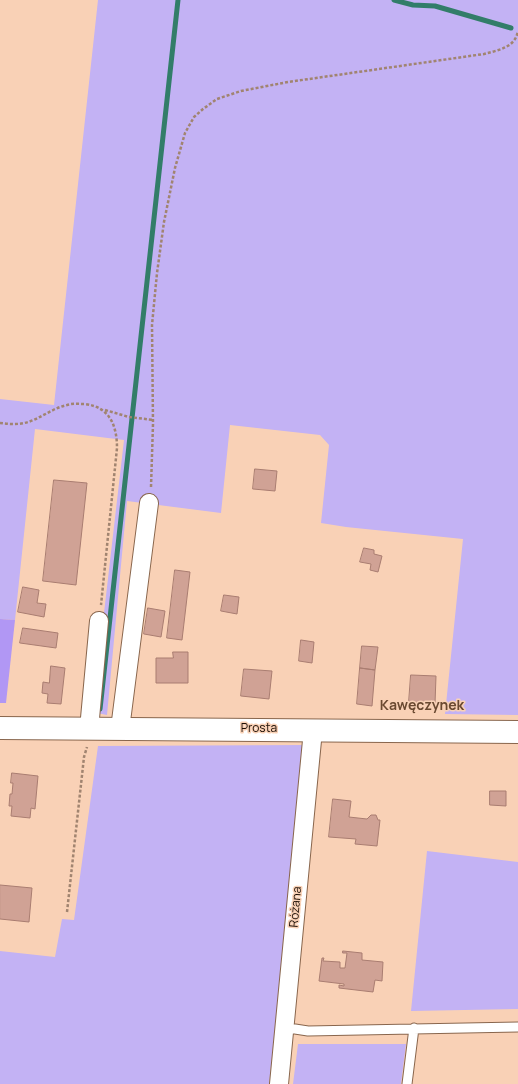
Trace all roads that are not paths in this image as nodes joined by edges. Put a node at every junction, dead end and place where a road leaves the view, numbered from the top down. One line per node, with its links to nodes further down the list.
1 (149, 503): 5 (street)
2 (100, 621): 4 (street)
3 (0, 728): 4 (street, Prosta)
4 (89, 729): 5 (street, Prosta)
5 (120, 729): 6 (street, Prosta)
6 (313, 730): 7 (street, Prosta); 10 (street, Różana)
7 (518, 732)
8 (518, 1027): 9 (lane)
9 (414, 1028): 10 (lane); 12 (lane)
10 (285, 1029): 11 (street, Różana)
11 (279, 1084)
12 (407, 1084)

